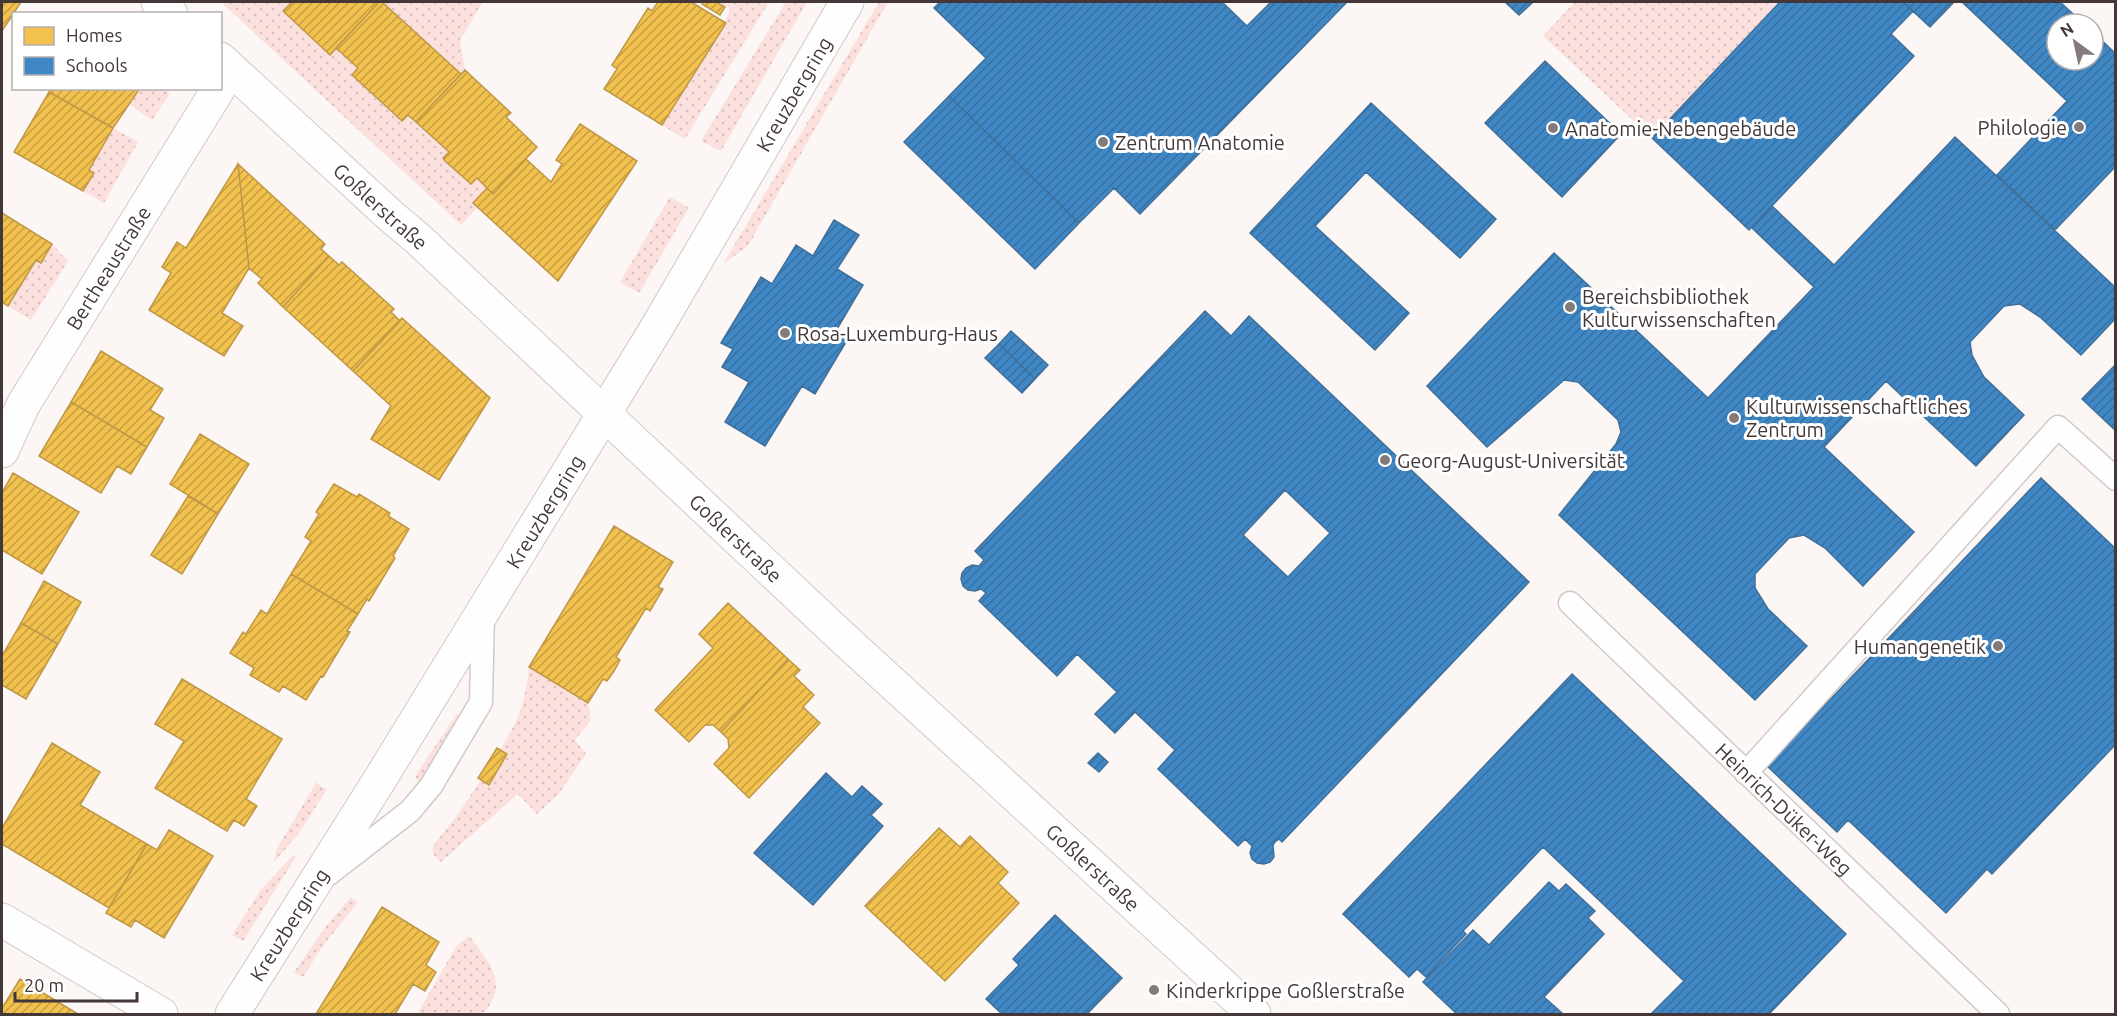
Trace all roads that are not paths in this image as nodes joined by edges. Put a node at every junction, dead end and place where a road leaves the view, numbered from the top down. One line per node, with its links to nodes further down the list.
1 (847, 2): 4 (street, Kreuzbergring)
2 (223, 76): 4 (street, Goßlerstraße)
3 (214, 90): 5 (street, Bertheaustraße)
4 (604, 413): 8 (street, Kreuzbergring); 14 (street, Goßlerstraße)
5 (2, 451)
6 (2115, 479): 9 (lane)
7 (1570, 603): 9 (lane, Heinrich-Düker-Weg)
8 (483, 611): 10 (street, Kreuzbergring); 10 (lane)
9 (1746, 773): 15 (lane, Heinrich-Düker-Weg)
10 (313, 886): 13 (street, Kreuzbergring)
11 (2, 920): 12 (street)
12 (161, 1014)
13 (232, 1014)
14 (1254, 1014)
15 (1998, 1014)

